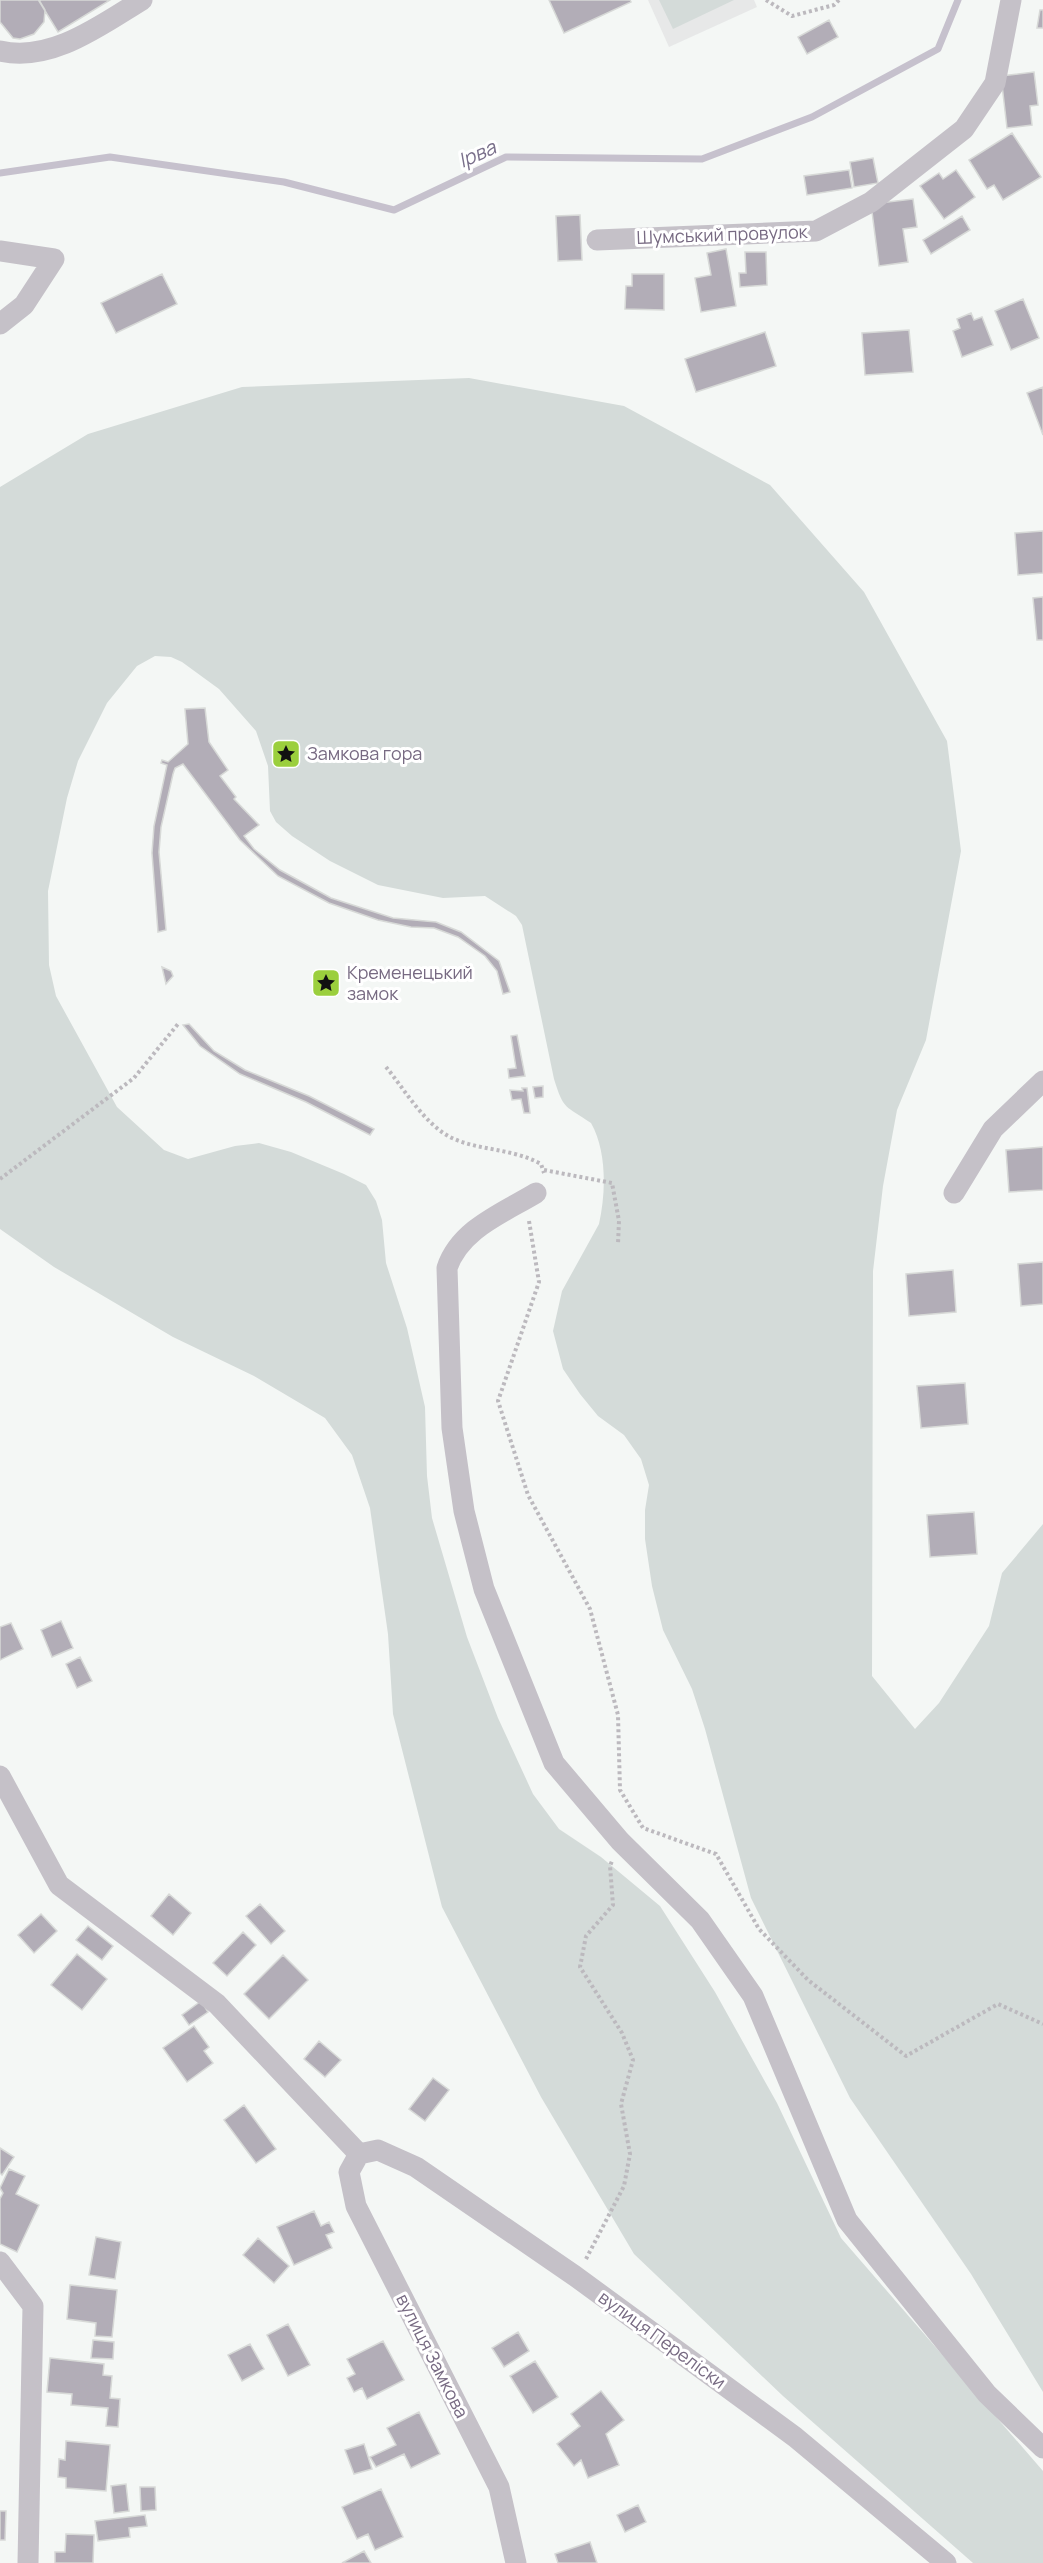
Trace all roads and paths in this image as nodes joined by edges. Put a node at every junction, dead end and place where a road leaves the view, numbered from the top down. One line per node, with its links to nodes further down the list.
1 (142, 0): 5 (street)
2 (766, 0): 3 (path)
3 (839, 0)
4 (1011, 0): 6 (street, Шумський провулок)
5 (0, 51)
6 (597, 240)
7 (0, 251): 8 (street)
8 (0, 324)
9 (178, 1023): 13 (path)
10 (386, 1067): 12 (path)
11 (1043, 1081): 14 (street)
12 (544, 1170): 15 (path); 16 (path)
13 (0, 1179)
14 (954, 1193)
15 (530, 1196): 18 (street); 19 (path)
16 (618, 1244)
17 (0, 1776): 20 (street)
18 (620, 1841): 22 (path); 23 (street)
19 (1043, 2024)
20 (359, 2154): 22 (street, вулиця Переліски); 25 (street, вулиця Замкова)
21 (0, 2262): 24 (street)
22 (575, 2276): 26 (street, вулиця Переліски)
23 (1043, 2448)
24 (28, 2563)
25 (516, 2563)
26 (946, 2563)

